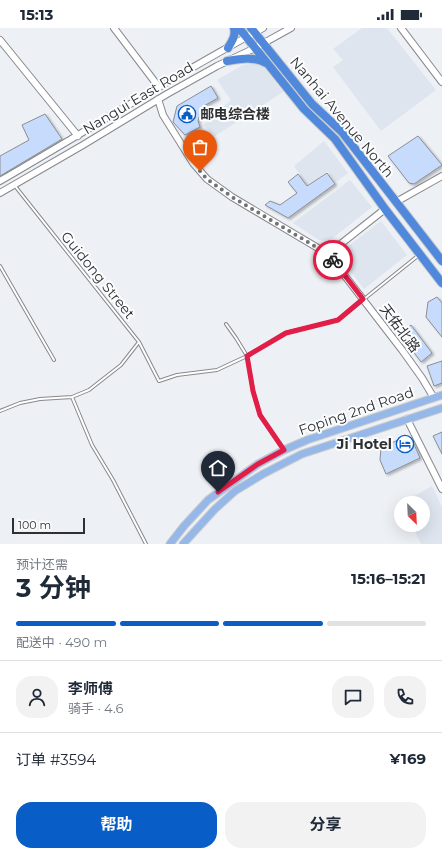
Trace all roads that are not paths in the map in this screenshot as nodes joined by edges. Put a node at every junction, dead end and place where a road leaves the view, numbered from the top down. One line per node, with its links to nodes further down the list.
1 (114, 28): 16 (street)
2 (234, 28): 11 (highway)
3 (239, 28): 8 (highway, Nanhai Avenue North)
4 (263, 28): 7 (street, Nangui East Road)
5 (291, 28): 10 (street, Nangui East Road)
6 (401, 28): 15 (street)
7 (253, 30): 8 (street, Nangui East Road); 10 (highway, Nanhai Avenue North)
8 (247, 38): 11 (street, Nangui East Road); 12 (highway, Nanhai Avenue North)
9 (0, 40): 18 (street)
10 (263, 43): 12 (street, Nangui East Road); 23 (highway, Nanhai Avenue North)
11 (228, 48): 16 (street, Nangui East Road)
12 (255, 48): 13 (street, Nangui East Road); 14 (highway, Nanhai Avenue North)
13 (227, 61): 14 (highway); 17 (street, Nangui East Road)
14 (267, 63): 24 (highway, Nanhai Avenue North)
15 (442, 82)
16 (158, 86): 18 (street, Nangui East Road)
17 (158, 99): 21 (street, Nangui East Road); 25 (street, 天佑北路)
18 (78, 136): 20 (street, Nangui East Road)
19 (442, 176): 23 (street)
20 (0, 181)
21 (14, 185): 22 (street, Nangui East Road); 32 (lane, Guidong Street)
22 (0, 193)
23 (396, 202): 27 (highway, Nanhai Avenue North)
24 (385, 209): 25 (street); 26 (highway, Nanhai Avenue North)
25 (328, 254): 30 (street, 天佑北路)
26 (420, 254): 29 (highway, Nanhai Avenue North); 30 (lane)
27 (442, 261)
28 (0, 266): 34 (lane)
29 (442, 283)
30 (363, 299): 33 (lane); 37 (street, 天佑北路)
31 (226, 324): 33 (lane)
32 (139, 342): 33 (lane, Guidong Street); 36 (lane)
33 (247, 356): 41 (lane)
34 (54, 360)
35 (442, 395): 37 (main road, Foping 2nd Road)
36 (72, 397): 39 (lane); 43 (lane)
37 (434, 398): 41 (main road, Foping 2nd Road)
38 (442, 408): 40 (main road)
39 (0, 411)
40 (407, 419): 42 (street); 45 (main road)
41 (284, 450): 44 (main road, Foping 2nd Road)
42 (442, 489)
43 (146, 544)
44 (170, 544)
45 (183, 544)

